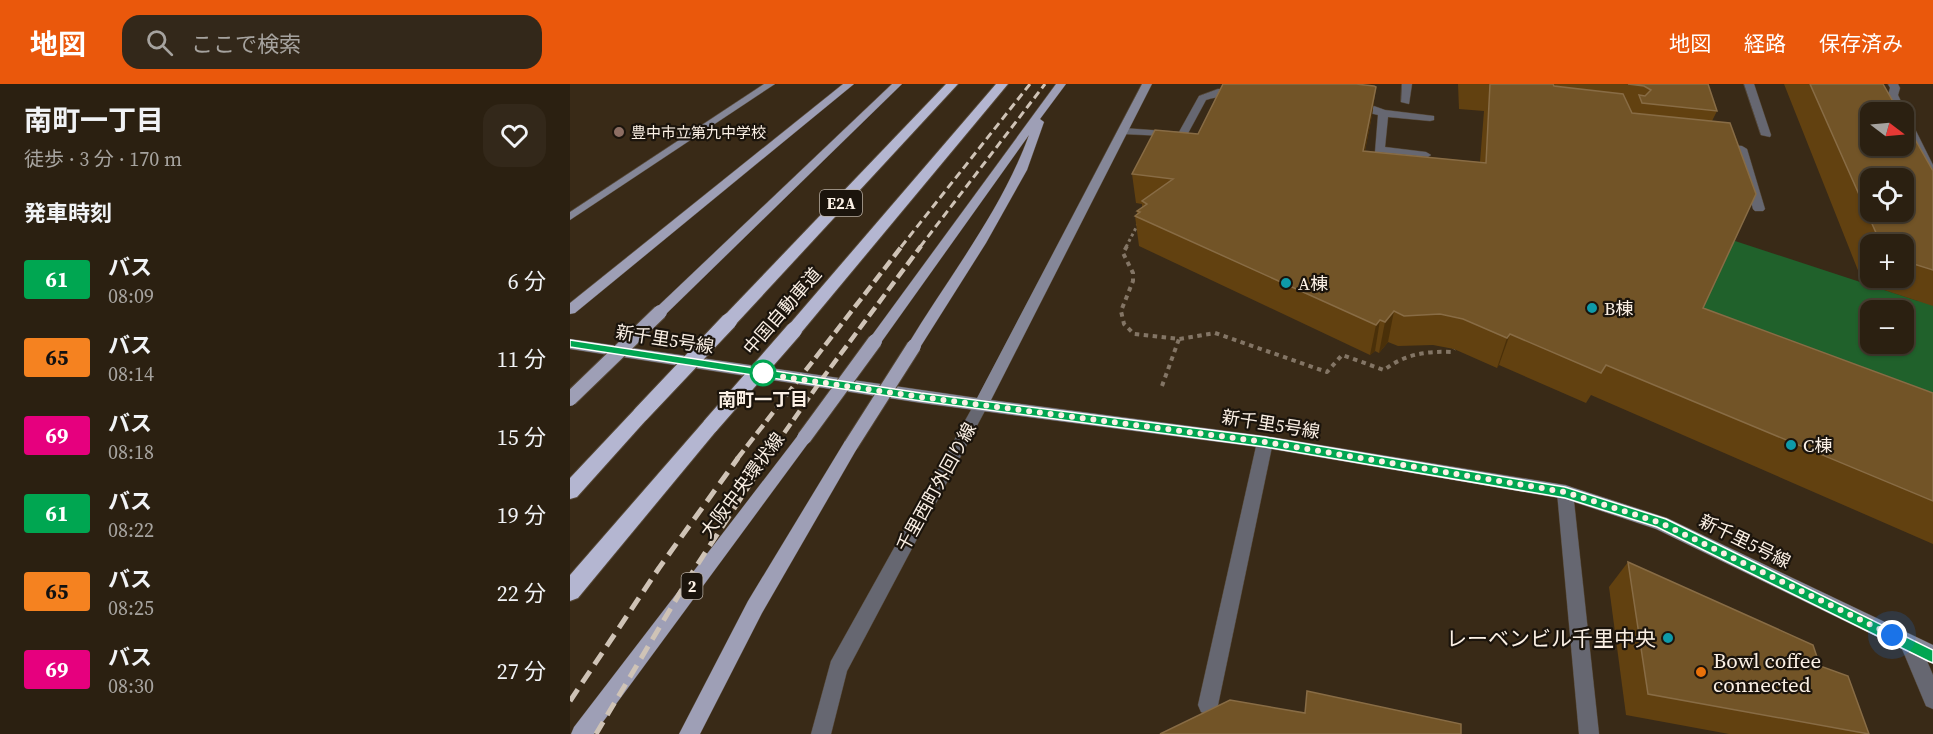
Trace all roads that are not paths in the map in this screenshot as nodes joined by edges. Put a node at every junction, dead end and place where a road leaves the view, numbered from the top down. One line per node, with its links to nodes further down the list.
1 (770, 84): 25 (street)
2 (849, 84): 26 (main road)
3 (897, 84): 28 (main road, bridge)
4 (952, 84): 31 (highway, 中国自動車道 / E2A, bridge)
5 (1002, 84): 33 (highway, 中国自動車道 / E2A, bridge)
6 (1061, 84): 15 (main road, 大阪中央環状線 / 2)
7 (1147, 84): 18 (street, 千里西町外回り線)
8 (1407, 84): 12 (street)
9 (1749, 84): 19 (street)
10 (1893, 84): 13 (street)
11 (1251, 95): 18 (street)
12 (1406, 102)
13 (1896, 102)
14 (1343, 105): 16 (street)
15 (1043, 108): 38 (main road, 大阪中央環状線 / 2, bridge); 39 (main road, bridge)
16 (1383, 113): 17 (street); 22 (street)
17 (1430, 118)
18 (1123, 131): 29 (street, 千里西町外回り線)
19 (1766, 135)
20 (1914, 137): 23 (street)
21 (1707, 146): 24 (street)
22 (1426, 155)
23 (1933, 176)
24 (1759, 209)
25 (570, 217)
26 (570, 310)
27 (570, 344): 29 (street, 新千里5号線)
28 (570, 399)
29 (981, 405): 30 (street, 新千里5号線); 40 (street, 千里西町外回り線)
30 (1265, 442): 32 (street, 新千里5号線); 37 (street)
31 (570, 491)
32 (1565, 492): 34 (street, 新千里5号線); 41 (street)
33 (570, 591)
34 (1910, 644): 35 (street, 新千里5号線); 36 (street)
35 (1933, 656)
36 (1933, 699)
37 (1208, 705)
38 (581, 734)
39 (689, 734)
40 (821, 734)
41 (1589, 734)

